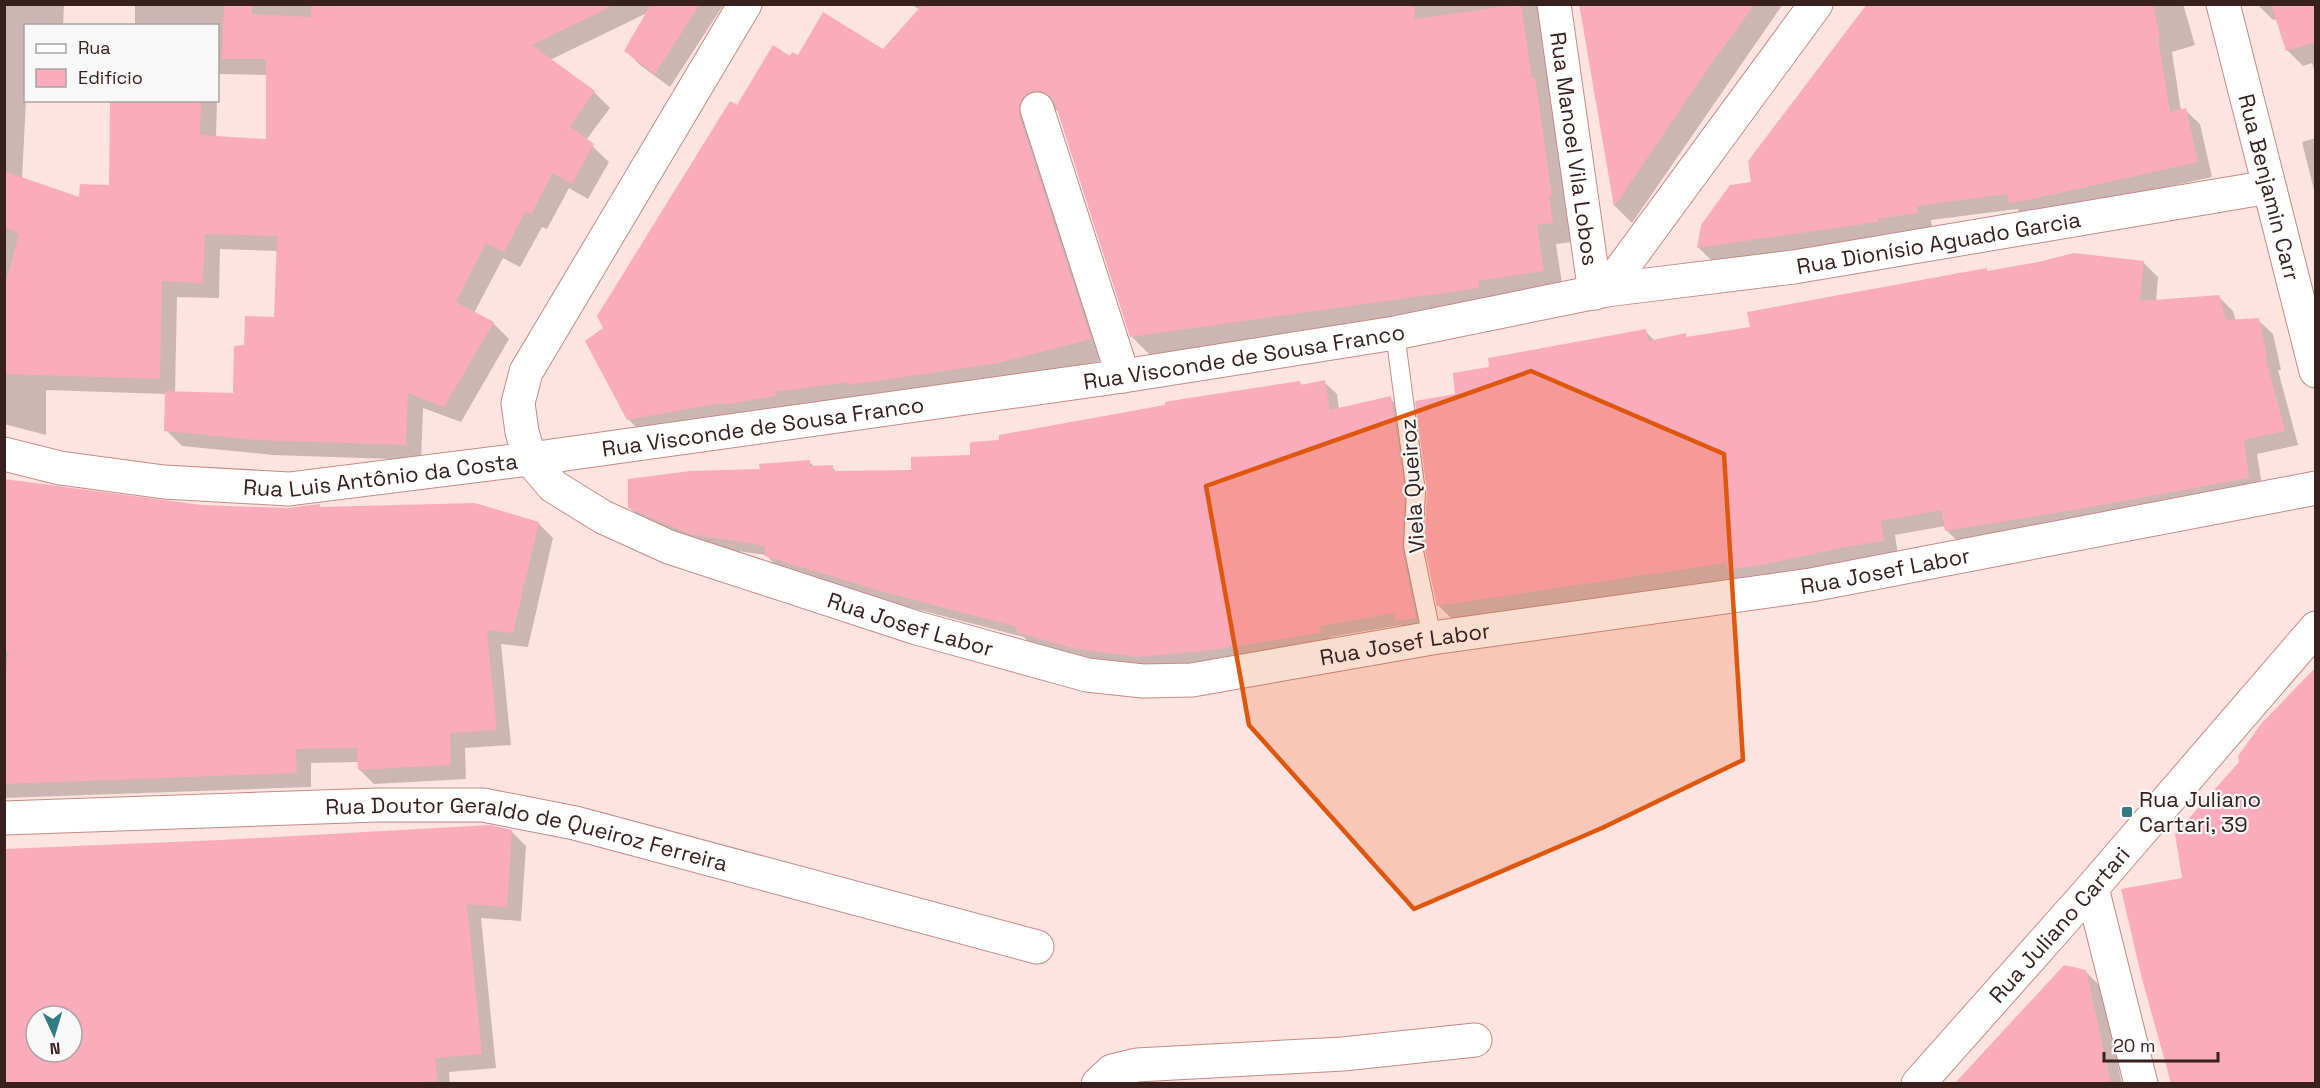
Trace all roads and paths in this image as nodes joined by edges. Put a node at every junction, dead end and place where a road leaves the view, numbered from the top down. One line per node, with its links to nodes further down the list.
1 (745, 4): 12 (street, Rua Luis Antônio da Costa)
2 (1554, 4): 7 (street, Rua Manoel Vila Lobos)
3 (1816, 4): 7 (street)
4 (2223, 4): 6 (street, Rua Benjamin Carr)
5 (1037, 109): 10 (street)
6 (2269, 188): 7 (street, Rua Dionísio Aguado Garcia); 9 (street, Rua Benjamin Carr)
7 (1601, 291): 8 (street, Rua Visconde de Sousa Franco)
8 (1395, 333): 10 (street, Rua Visconde de Sousa Franco); 15 (lane, Viela Queiroz)
9 (2316, 371)
10 (1123, 376): 12 (street, Rua Visconde de Sousa Franco)
11 (4, 454): 12 (street, Rua Luis Antônio da Costa)
12 (530, 459): 15 (street, Rua Josef Labor)
13 (2316, 488): 15 (street, Rua Josef Labor)
14 (2316, 628): 17 (street, Rua Juliano Cartari)
15 (1432, 638)
16 (4, 818): 18 (street, Rua Doutor Geraldo de Queiroz Ferreira)
17 (2092, 888): 21 (street, Rua Juliano Cartari); 22 (street)
18 (1037, 946)
19 (1474, 1040): 20 (street)
20 (1098, 1083)
21 (1918, 1083)
22 (2141, 1083)

